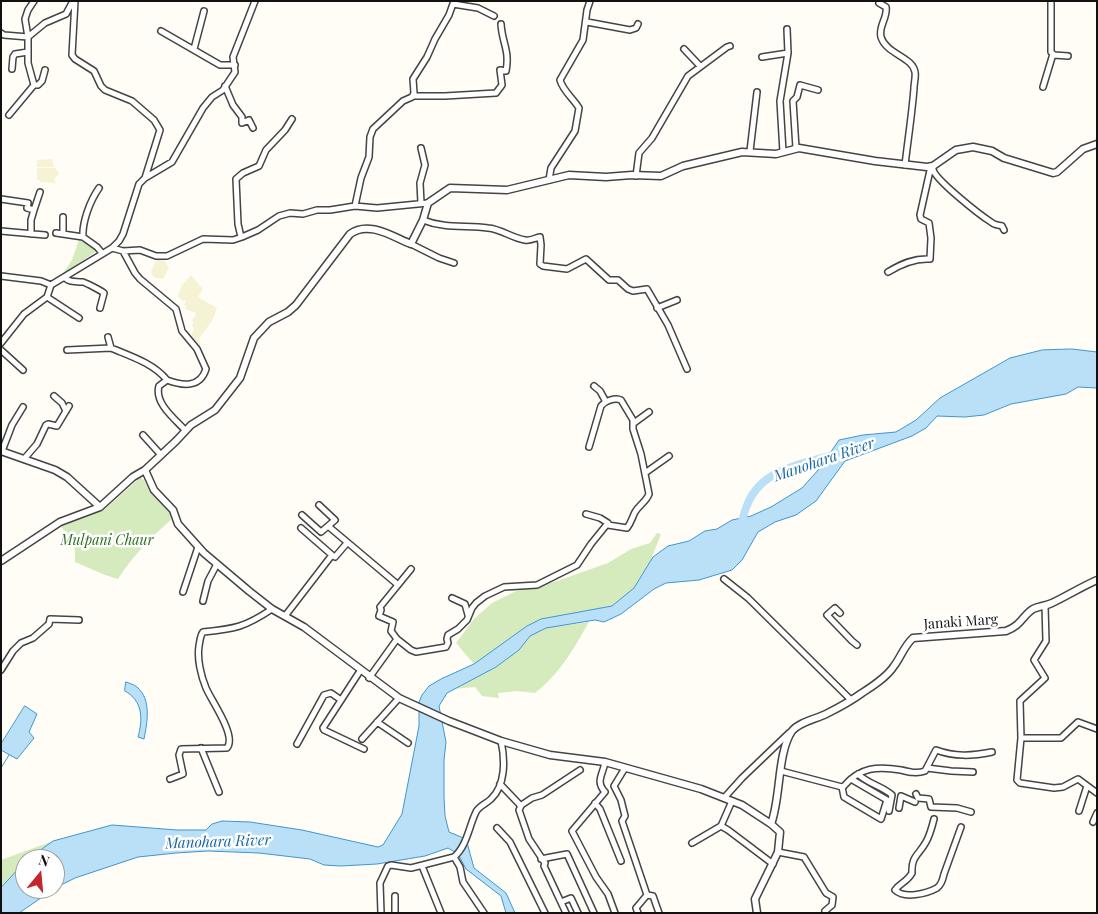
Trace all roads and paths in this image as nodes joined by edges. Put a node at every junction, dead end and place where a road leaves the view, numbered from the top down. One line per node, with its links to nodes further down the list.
1 (34, 1): 16 (street)
2 (74, 1): 16 (street); 46 (street)
3 (255, 1): 25 (street)
4 (590, 1): 10 (street)
5 (1050, 1): 22 (street)
6 (454, 3): 9 (street); 34 (street)
7 (878, 3): 43 (street)
8 (204, 12): 18 (street)
9 (494, 16)
10 (587, 22): 12 (street); 47 (street)
11 (501, 24): 34 (street)
12 (638, 24)
13 (787, 29): 21 (street)
14 (161, 31): 18 (street)
15 (1, 33): 16 (street)
16 (28, 37): 20 (street)
17 (730, 46): 26 (street)
18 (194, 49): 25 (street)
19 (684, 49): 26 (street)
20 (28, 52): 27 (street); 29 (street)
21 (788, 53): 24 (street); 42 (street)
22 (1053, 54): 23 (street); 31 (street)
23 (1068, 56)
24 (762, 57)
25 (235, 64): 30 (street)
26 (700, 66): 45 (street)
27 (12, 69)
28 (45, 70): 29 (street)
29 (34, 85): 35 (street)
30 (225, 86): 37 (street); 46 (street)
31 (1043, 87)
32 (818, 90): 40 (street)
33 (757, 92): 41 (street)
34 (413, 96): 52 (street)
35 (8, 115)
36 (292, 119): 63 (street)
37 (253, 128)
38 (1097, 144): 44 (street)
39 (421, 148): 51 (street)
40 (796, 148): 42 (street); 43 (street)
41 (750, 151): 42 (street); 45 (street)
42 (783, 152)
43 (905, 165): 44 (street)
44 (932, 166): 56 (street); 69 (street)
45 (636, 176): 47 (street)
46 (145, 178): 65 (street)
47 (549, 180): 51 (street)
48 (99, 188): 62 (street)
49 (40, 192): 53 (street)
50 (1, 200): 53 (street)
51 (424, 203): 52 (street); 55 (street)
52 (355, 206): 63 (street)
53 (34, 210): 59 (street)
54 (63, 217): 61 (street)
55 (423, 220): 64 (street); 76 (street)
56 (1004, 230)
57 (1, 231): 59 (street)
58 (56, 233): 61 (street)
59 (31, 234): 60 (street)
60 (45, 234)
61 (63, 234): 62 (street)
62 (83, 237): 67 (street)
63 (241, 237): 66 (street)
64 (411, 244): 68 (street); 92 (street)
65 (112, 248): 66 (street); 67 (street)
66 (123, 251): 85 (street)
67 (102, 253): 71 (street)
68 (454, 262)
69 (888, 272)
70 (1, 276): 72 (street)
71 (64, 277): 72 (street); 75 (street)
72 (50, 285): 73 (street)
73 (47, 297): 77 (street); 79 (street)
74 (678, 300): 76 (street)
75 (100, 308)
76 (657, 308): 83 (street)
77 (79, 318)
78 (108, 337): 80 (street)
79 (1, 343)
80 (111, 348): 82 (street); 85 (street)
81 (1, 350): 84 (street)
82 (68, 350)
83 (687, 369)
84 (23, 370)
85 (167, 380): 92 (street)
86 (594, 386): 88 (street)
87 (54, 396): 98 (street)
88 (606, 402): 91 (street); 94 (street)
89 (23, 407): 95 (street)
90 (649, 412): 91 (street)
91 (634, 423): 100 (street)
92 (186, 430): 96 (street)
93 (144, 436): 96 (street)
94 (589, 447)
95 (2, 451): 98 (street)
96 (160, 455): 99 (street)
97 (669, 456): 100 (street)
98 (24, 460): 102 (street)
99 (145, 470): 102 (street); 109 (street)
100 (645, 474): 105 (street)
101 (319, 505): 106 (street)
102 (100, 507): 111 (street)
103 (586, 514): 105 (street)
104 (302, 515): 106 (street)
105 (608, 525): 123 (street)
106 (328, 526): 108 (street)
107 (301, 528): 110 (street)
108 (347, 543): 110 (street); 116 (street)
109 (198, 547): 112 (street); 117 (street)
110 (332, 555): 124 (street)
111 (1, 561)
112 (217, 564): 119 (street); 121 (street)
113 (411, 569): 116 (street)
114 (724, 578): 133 (street)
115 (1097, 580): 120 (street, Janaki Marg)
116 (397, 584): 126 (street)
117 (183, 592)
118 (452, 598): 123 (street)
119 (203, 601)
120 (1046, 606): 133 (street, Janaki Marg); 137 (street)
121 (272, 608): 124 (street); 142 (street)
122 (840, 613): 127 (street)
123 (468, 615): 126 (street)
124 (285, 616): 129 (street)
125 (79, 620): 128 (street)
126 (397, 639): 130 (street)
127 (857, 645)
128 (1, 670)
129 (360, 671): 130 (street); 132 (street)
130 (369, 678): 131 (street)
131 (399, 698): 134 (street); 139 (street)
132 (342, 700): 140 (street); 143 (street)
133 (851, 700): 136 (street, Janaki Marg)
134 (377, 722): 138 (street); 141 (street)
135 (1097, 729): 137 (street)
136 (793, 730): 149 (street); 162 (street)
137 (1021, 738): 156 (street)
138 (362, 739)
139 (501, 741): 145 (street); 154 (street)
140 (297, 744)
141 (408, 744)
142 (201, 748): 153 (street); 158 (street)
143 (364, 749)
144 (992, 752): 147 (street)
145 (605, 762): 146 (street); 159 (street)
146 (626, 768): 155 (street); 162 (street)
147 (927, 768): 150 (street); 151 (street)
148 (580, 770): 166 (street)
149 (781, 771): 157 (street); 174 (street)
150 (973, 772)
151 (858, 774): 152 (street); 169 (street)
152 (851, 779): 157 (street); 157 (street)
153 (170, 780)
154 (500, 784): 166 (street); 180 (street)
155 (614, 786): 159 (street); 185 (street)
156 (1087, 786): 160 (street); 168 (street)
157 (842, 787)
158 (219, 792)
159 (605, 792): 165 (street)
160 (1097, 793)
161 (916, 794): 170 (street)
162 (724, 798): 163 (street)
163 (732, 801): 174 (street); 175 (street)
164 (914, 802): 167 (street)
165 (596, 803): 182 (street); 197 (street)
166 (520, 806): 181 (street)
167 (899, 808)
168 (1079, 811)
169 (889, 812)
170 (971, 812)
171 (1097, 814): 173 (street)
172 (934, 819): 176 (street)
173 (1093, 822)
174 (771, 824): 179 (street)
175 (721, 826): 178 (street); 183 (street)
176 (962, 826)
177 (497, 828): 193 (street)
178 (692, 843)
179 (778, 852): 183 (street); 188 (street)
180 (454, 857): 184 (street); 192 (street)
181 (541, 859): 187 (street); 196 (street)
182 (621, 861)
183 (773, 864): 200 (street)
184 (422, 866): 189 (street); 191 (street)
185 (647, 895): 198 (street); 199 (street)
186 (394, 896): 190 (street)
187 (561, 902): 194 (street); 195 (street)
188 (825, 912)
189 (381, 913)
190 (395, 913)
191 (441, 913)
192 (484, 913)
193 (545, 913)
194 (566, 913)
195 (578, 913)
196 (594, 913)
197 (615, 913)
198 (638, 913)
199 (658, 913)
200 (757, 913)

